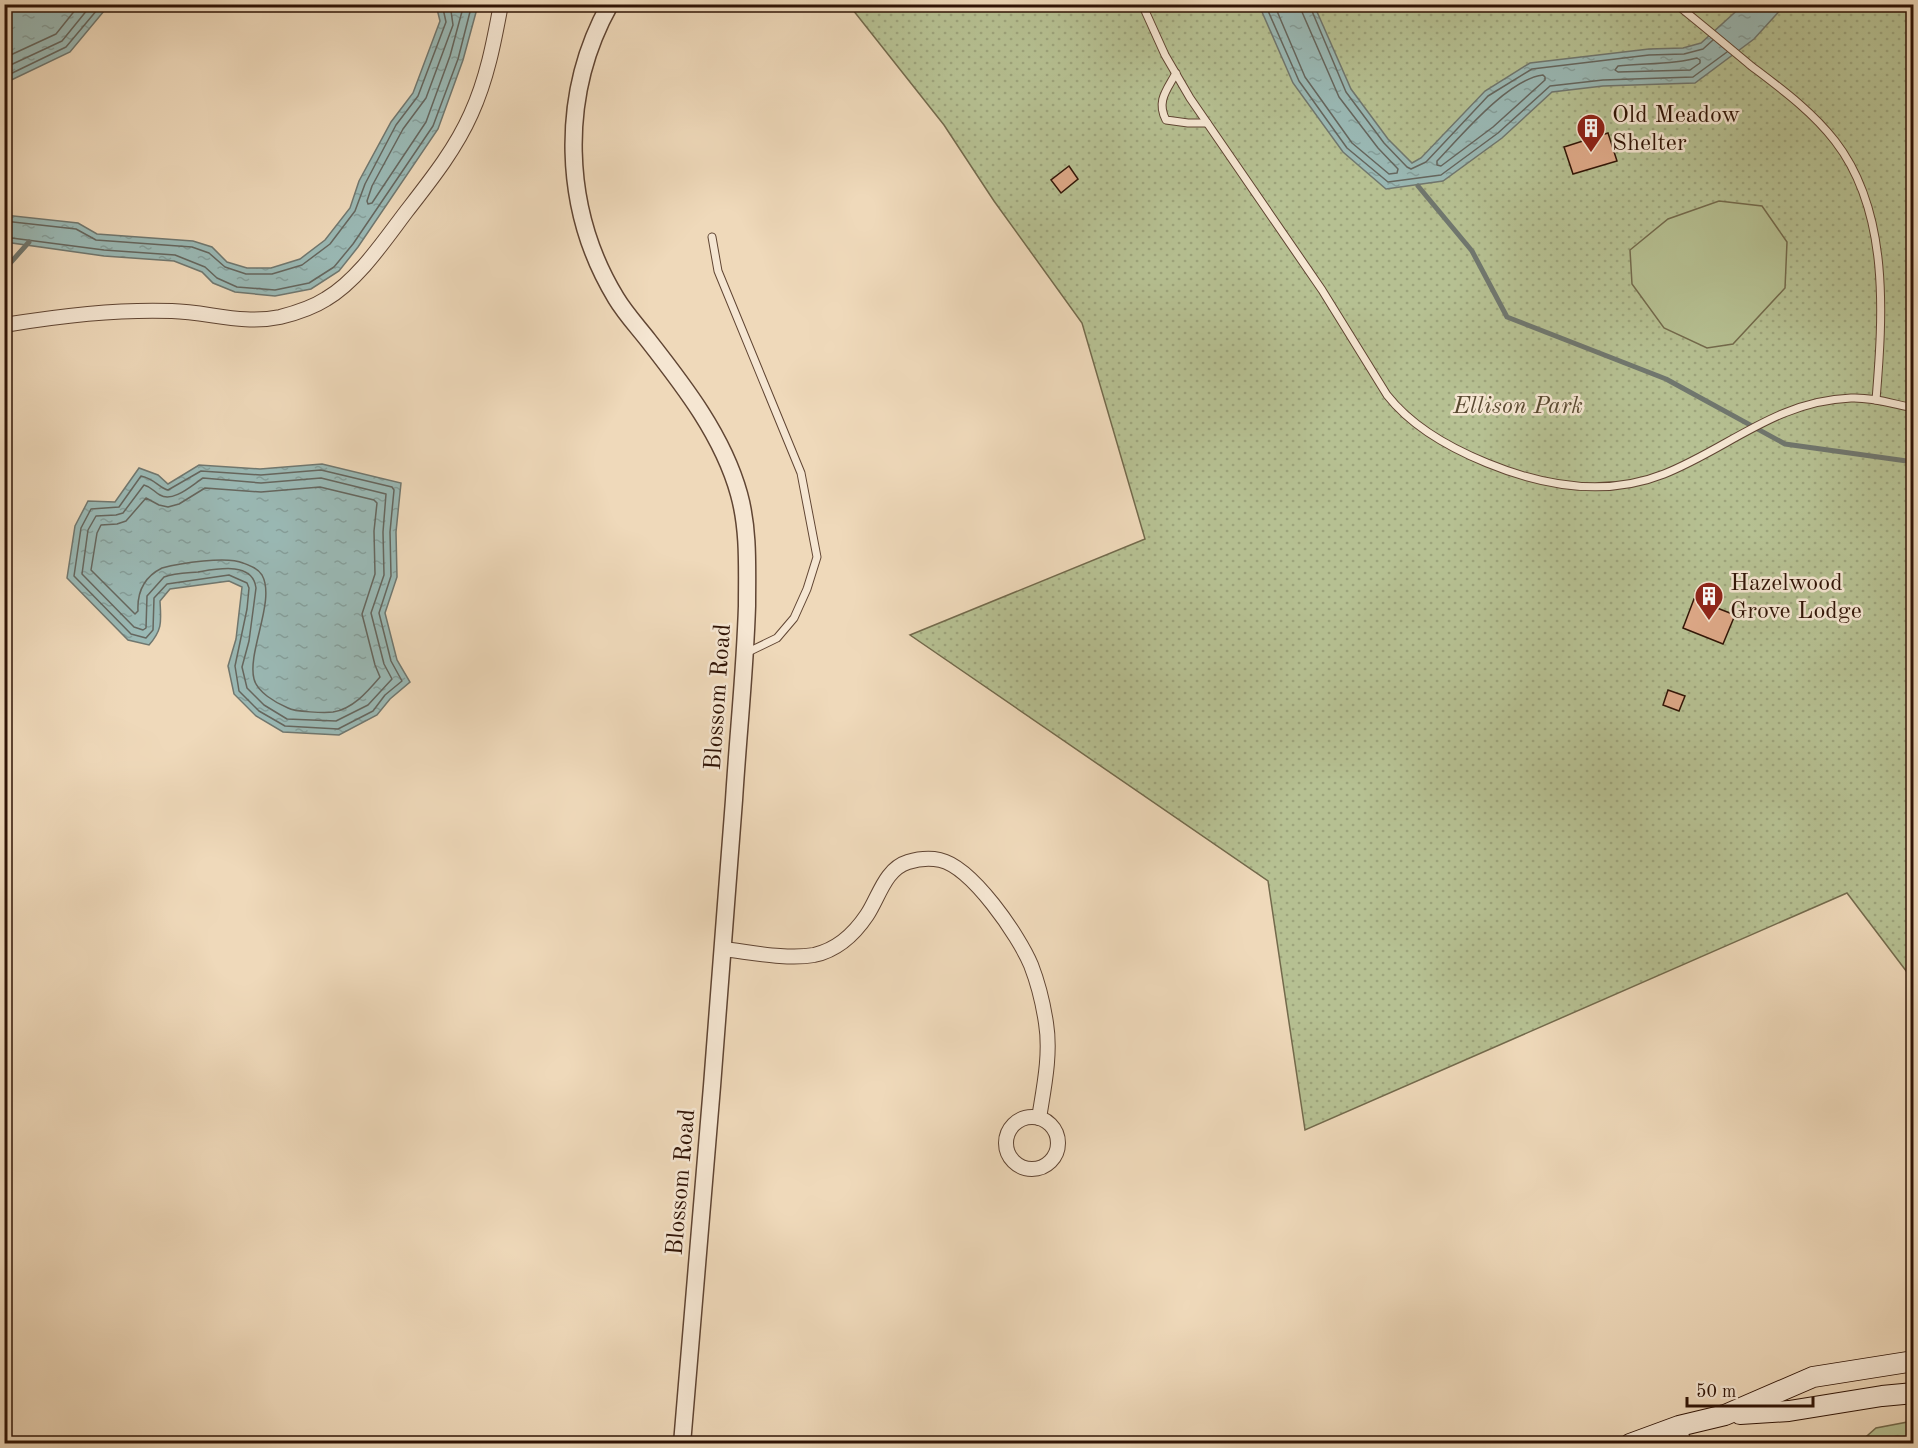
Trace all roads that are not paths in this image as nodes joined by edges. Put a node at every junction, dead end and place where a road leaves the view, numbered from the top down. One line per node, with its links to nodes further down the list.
1 (501, 4): 8 (street)
2 (610, 4): 11 (street, Blossom Road)
3 (1142, 4): 5 (lane)
4 (1676, 4): 9 (lane)
5 (1176, 73): 6 (lane); 6 (lane)
6 (1207, 123): 9 (lane)
7 (712, 237): 11 (lane)
8 (4, 325)
9 (1876, 400): 10 (lane)
10 (1914, 408)
11 (746, 653): 12 (street, Blossom Road)
12 (723, 949): 13 (street); 18 (street, Blossom Road)
13 (1039, 1118)
14 (1914, 1361): 16 (main road)
15 (1914, 1393): 16 (main road)
16 (1725, 1415): 17 (main road)
17 (1681, 1435): 19 (main road)
18 (682, 1443)
19 (1630, 1443)

